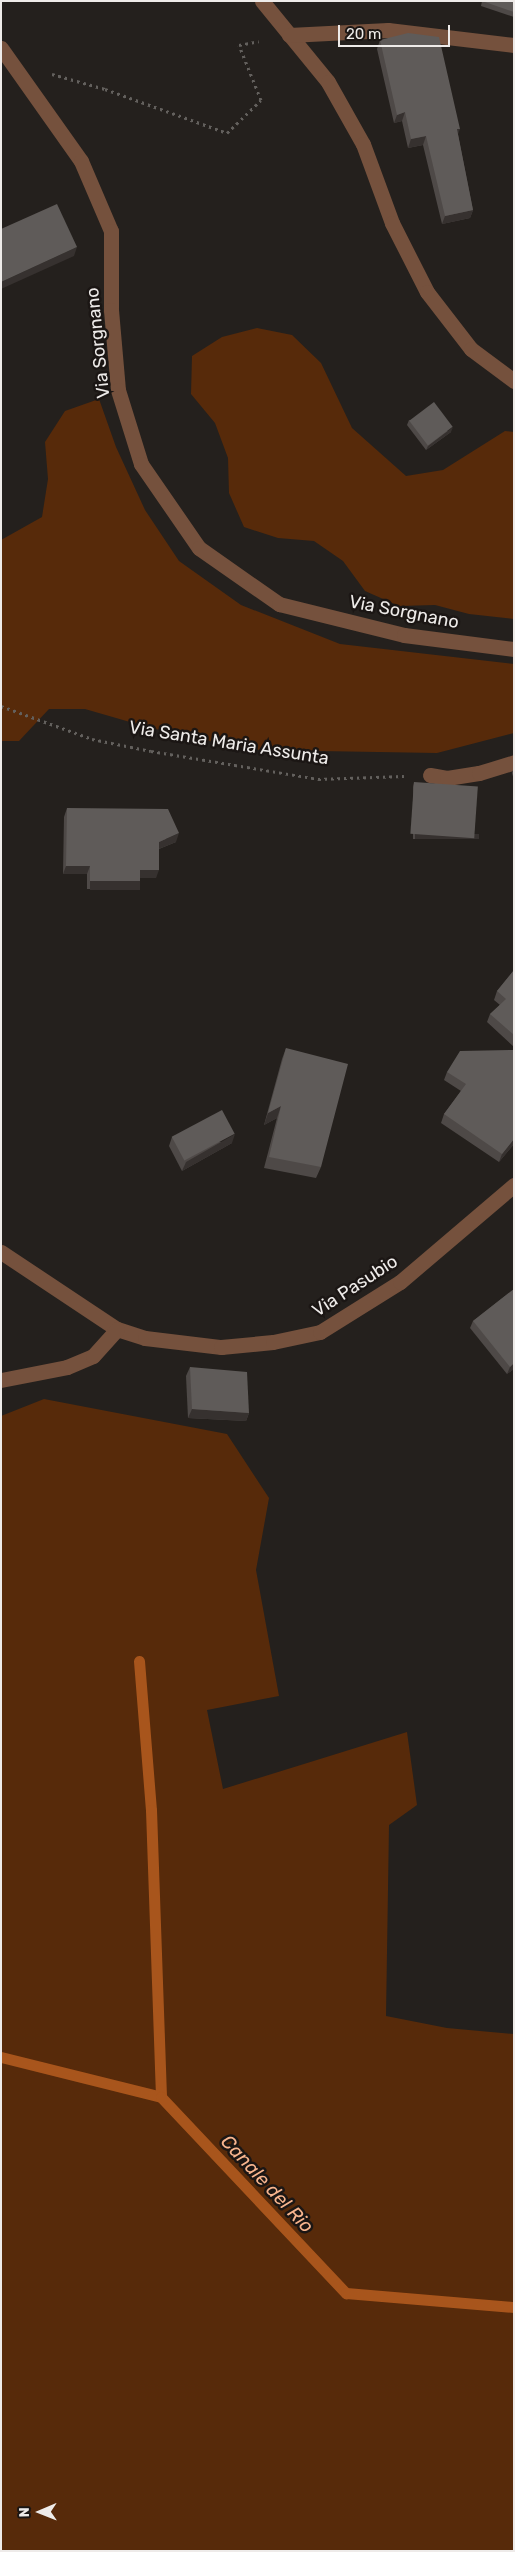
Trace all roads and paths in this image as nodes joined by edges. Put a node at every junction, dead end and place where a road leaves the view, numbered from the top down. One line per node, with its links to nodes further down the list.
1 (262, 1): 2 (street)
2 (289, 35): 3 (street); 5 (path); 6 (street)
3 (514, 45)
4 (1, 48): 5 (street, Via Sorgnano)
5 (13, 62): 7 (street, Via Sorgnano)
6 (514, 381)
7 (514, 649)
8 (1, 706): 10 (path, Via Santa Maria Assunta)
9 (514, 762): 10 (street)
10 (430, 775)
11 (514, 1185): 13 (street, Via Pasubio)
12 (1, 1252): 13 (street, Via Pasubio)
13 (117, 1330): 14 (street)
14 (1, 1380)

